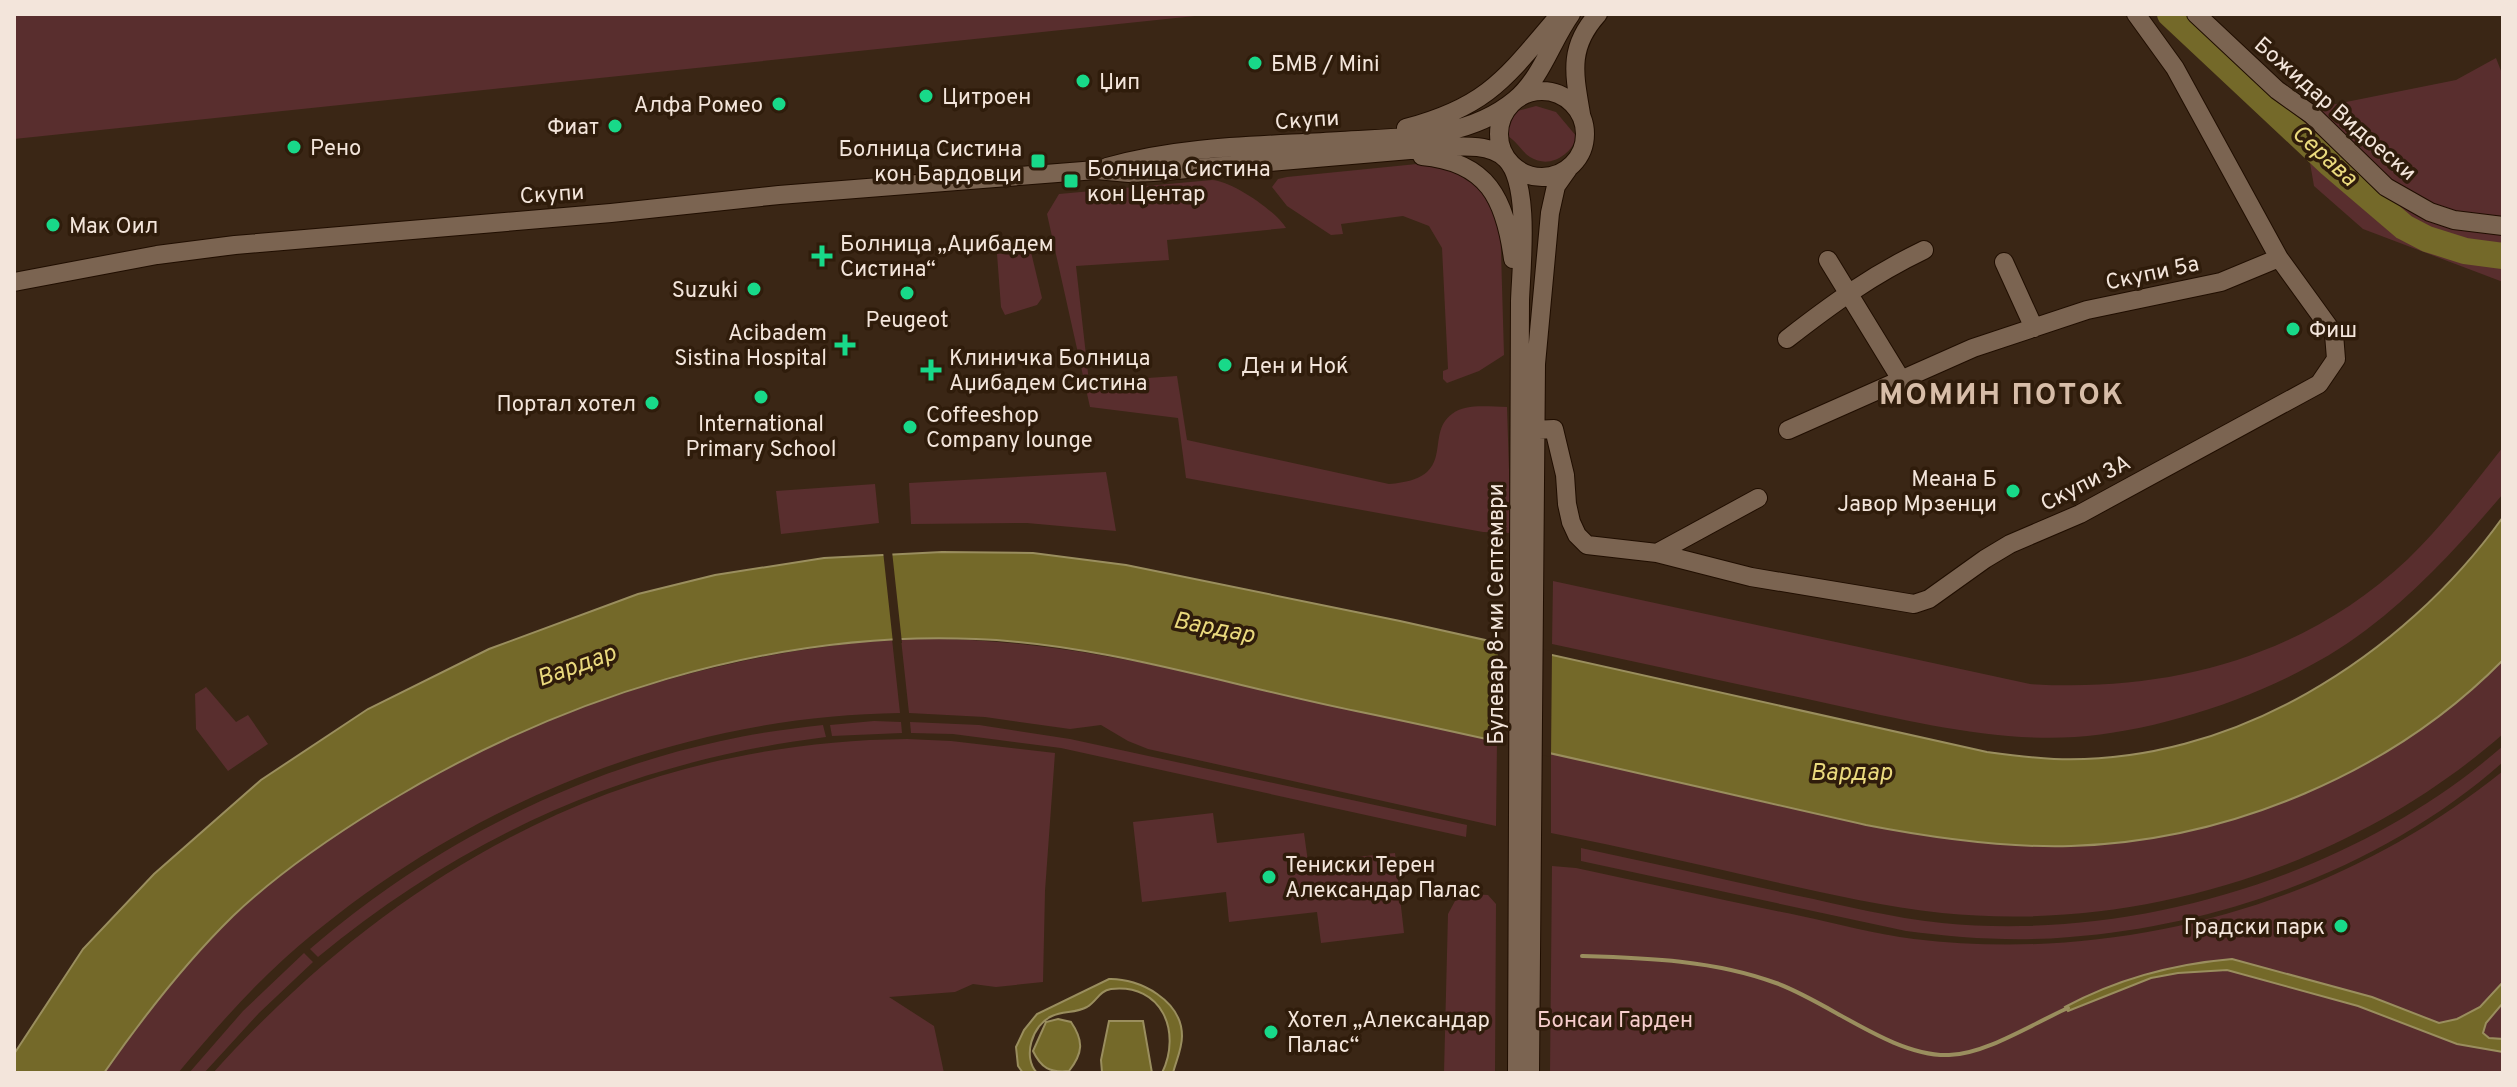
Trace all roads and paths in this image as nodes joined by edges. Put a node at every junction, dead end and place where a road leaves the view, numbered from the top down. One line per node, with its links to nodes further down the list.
1 (1560, 14): 8 (street)
2 (1571, 14): 6 (street)
3 (1598, 14): 7 (street)
4 (2136, 14): 15 (street, Скупи 3А)
5 (2196, 14): 13 (street, Божидар Видоески)
6 (1515, 100): 7 (street); 8 (street, Скупи); 10 (street)
7 (1582, 117): 11 (street)
8 (1340, 141): 12 (street, Скупи)
9 (1383, 152): 10 (street, Скупи); 12 (street, Скупи); 20 (street)
10 (1506, 159): 11 (street); 20 (street, Булевар 8-ми Септември)
11 (1568, 169): 24 (street, Булевар 8-ми Септември)
12 (1096, 170): 18 (street, Скупи)
13 (2503, 226)
14 (1924, 250): 19 (street)
15 (2279, 258): 21 (street, Скупи 5а); 28 (street, Скупи 3А)
16 (1828, 260): 19 (street)
17 (2004, 262): 21 (street)
18 (14, 282)
19 (1848, 292): 22 (street); 23 (street)
20 (1520, 301): 27 (street, Булевар 8-ми Септември)
21 (2034, 328): 23 (street, Скупи 5а)
22 (1787, 339)
23 (1902, 381): 25 (street, Скупи 5а)
24 (1534, 430): 27 (street, Булевар 8-ми Септември); 28 (street, Скупи 3А)
25 (1788, 430)
26 (1758, 498): 28 (street)
27 (1527, 545): 29 (street, Булевар 8-ми Септември)
28 (1657, 553)
29 (1525, 852): 30 (street, Булевар 8-ми Септември); 31 (street, Булевар 8-ми Септември)
30 (1517, 1073)
31 (1530, 1073)

